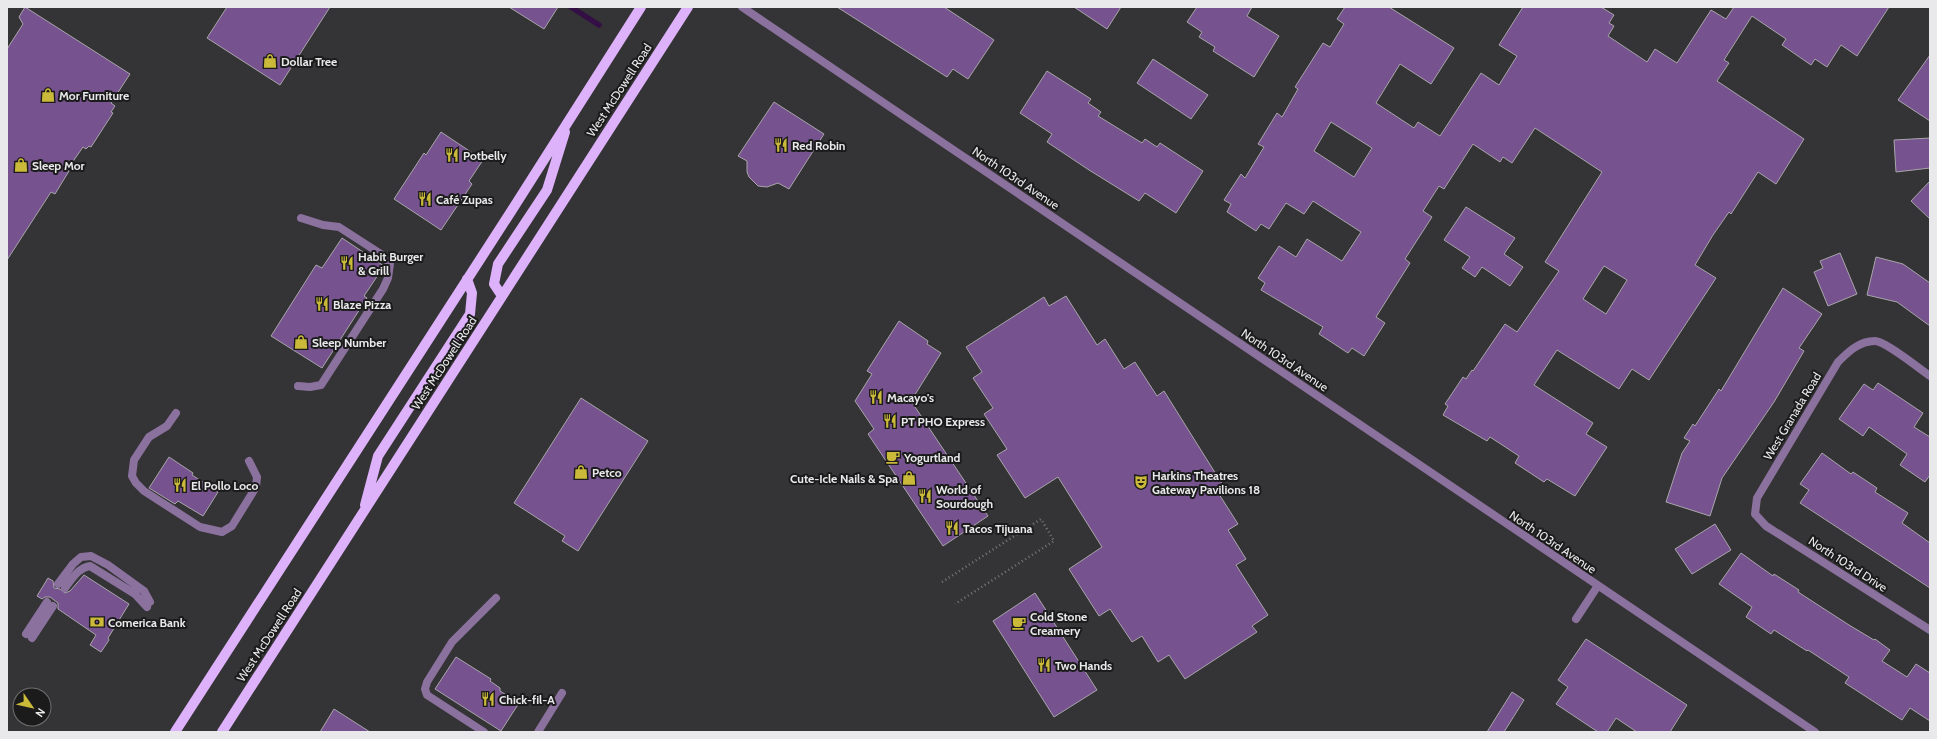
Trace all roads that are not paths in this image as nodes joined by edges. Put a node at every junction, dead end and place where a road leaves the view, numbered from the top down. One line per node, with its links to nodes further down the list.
1 (640, 7): 4 (main road)
2 (688, 7): 7 (main road, West McDowell Road)
3 (742, 7): 15 (street, North 103rd Avenue)
4 (570, 117): 6 (main road); 7 (main road)
5 (301, 218): 9 (street)
6 (467, 279): 12 (main road); 23 (main road)
7 (502, 296): 12 (main road, West McDowell Road)
8 (1930, 376): 13 (street, West Granada Road)
9 (298, 386)
10 (176, 413): 11 (street)
11 (249, 461)
12 (362, 514): 24 (main road, West McDowell Road)
13 (1755, 514): 20 (street, North 103rd Drive)
14 (62, 586): 18 (street)
15 (1597, 587): 19 (street); 27 (street, North 103rd Avenue)
16 (496, 598): 25 (street)
17 (50, 604): 21 (street)
18 (148, 605)
19 (1576, 619)
20 (1930, 630)
21 (29, 636)
22 (562, 693): 26 (street)
23 (175, 732)
24 (222, 732)
25 (484, 732)
26 (538, 732)
27 (1815, 732)

